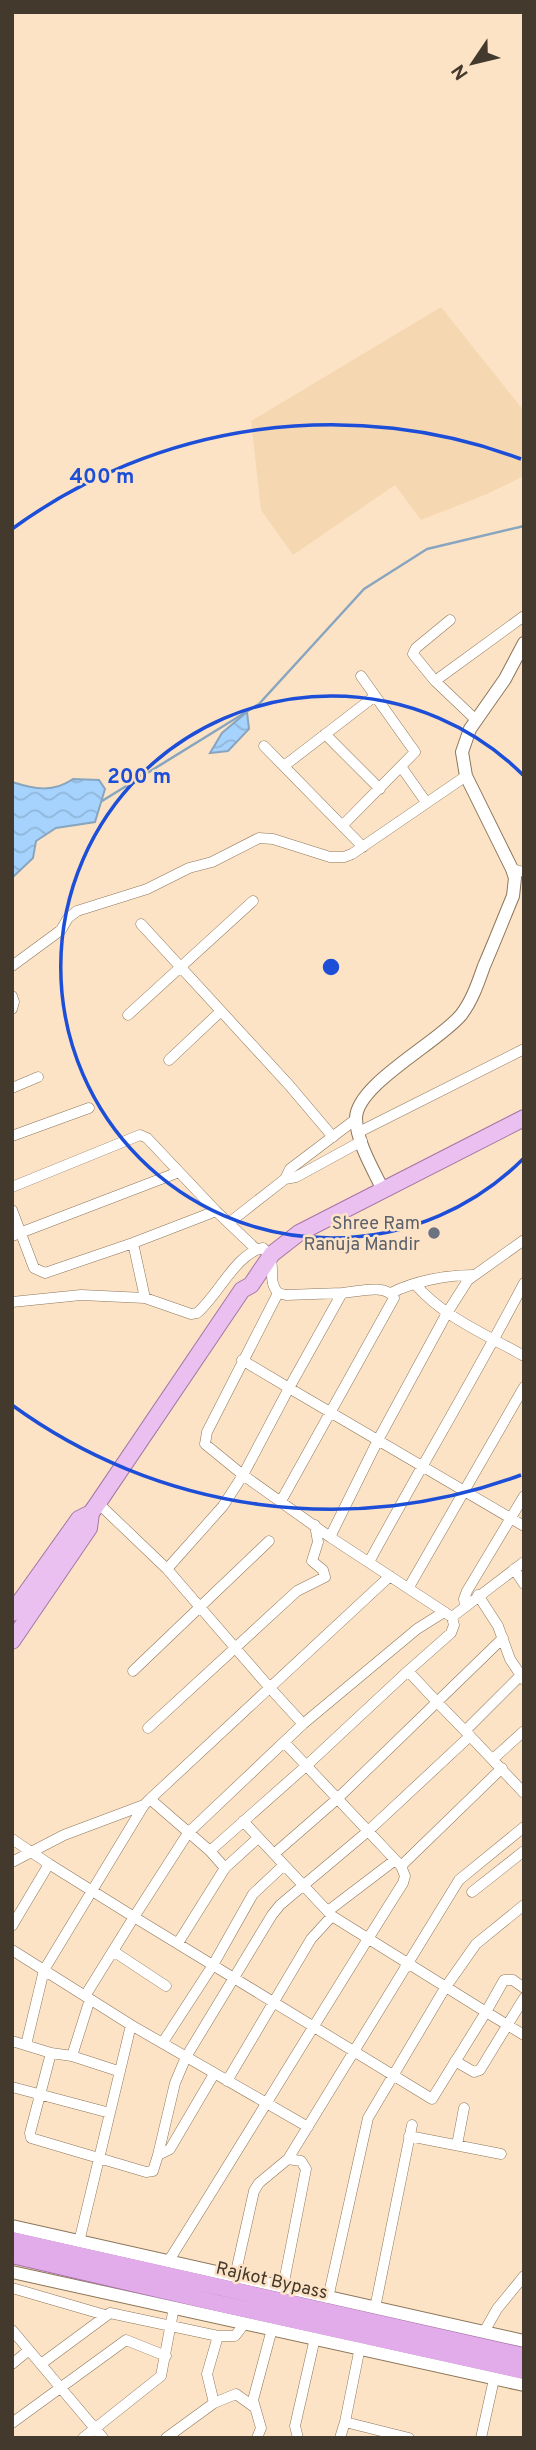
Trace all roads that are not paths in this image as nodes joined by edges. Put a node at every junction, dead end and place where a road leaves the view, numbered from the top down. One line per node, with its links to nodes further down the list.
1 (524, 616): 5 (street)
2 (450, 620): 5 (street)
3 (524, 643): 7 (street)
4 (360, 676): 6 (street)
5 (435, 681): 7 (street)
6 (375, 696): 8 (street); 11 (street)
7 (476, 720): 12 (street)
8 (325, 734): 10 (street); 13 (street)
9 (264, 746): 10 (street)
10 (284, 766): 15 (street)
11 (402, 768): 13 (street); 14 (street)
12 (466, 776): 14 (street); 17 (street)
13 (380, 789): 15 (street)
14 (426, 802): 16 (street)
15 (343, 825): 16 (street)
16 (363, 847): 20 (street)
17 (518, 871): 33 (street)
18 (253, 901): 21 (street)
19 (141, 925): 21 (street)
20 (12, 966)
21 (180, 967): 24 (street); 25 (street)
22 (12, 996): 23 (street)
23 (12, 1009)
24 (221, 1011): 27 (street); 35 (street)
25 (128, 1015)
26 (524, 1049): 33 (street)
27 (169, 1060)
28 (38, 1077): 29 (street)
29 (12, 1088)
30 (524, 1107): 38 (main road)
31 (89, 1108): 34 (street)
32 (524, 1118): 38 (main road)
33 (359, 1131): 35 (street); 37 (street); 38 (street)
34 (12, 1136)
35 (333, 1137): 37 (street)
36 (179, 1172): 39 (street); 41 (street); 43 (street)
37 (285, 1179): 42 (street)
38 (381, 1186): 46 (main road)
39 (12, 1187)
40 (12, 1210): 43 (street)
41 (216, 1211): 42 (street); 45 (street)
42 (230, 1223): 46 (street)
43 (17, 1235): 45 (street)
44 (524, 1240): 47 (street)
45 (133, 1243): 53 (street)
46 (263, 1251): 50 (street); 53 (street); 68 (main road)
47 (473, 1275): 49 (street); 55 (street)
48 (524, 1283): 56 (street)
49 (415, 1284): 52 (street); 55 (street)
50 (278, 1293): 51 (street); 58 (street)
51 (342, 1293): 52 (street); 60 (street)
52 (391, 1293): 61 (street)
53 (145, 1298): 54 (street)
54 (12, 1302)
55 (447, 1313): 56 (street); 62 (street)
56 (495, 1339): 57 (street); 63 (street)
57 (524, 1356)
58 (242, 1360): 60 (street); 64 (street)
59 (524, 1387): 65 (street)
60 (289, 1388): 61 (street); 64 (street)
61 (332, 1412): 62 (street); 67 (street)
62 (378, 1440): 63 (street); 72 (street)
63 (421, 1466): 65 (street); 74 (street)
64 (243, 1475): 67 (street); 76 (street)
65 (465, 1491): 69 (street); 80 (street)
66 (524, 1496): 69 (street)
67 (281, 1501): 70 (street)
68 (95, 1508): 76 (street); 81 (main road); 85 (main road)
69 (511, 1518): 71 (street); 84 (street)
70 (314, 1525): 72 (street); 90 (street)
71 (524, 1526)
72 (330, 1537): 74 (street)
73 (269, 1541): 83 (street)
74 (369, 1562): 78 (street)
75 (524, 1562): 77 (street)
76 (167, 1569): 83 (street)
77 (514, 1569): 79 (street); 82 (street)
78 (390, 1576): 80 (street); 94 (street)
79 (524, 1584)
80 (409, 1587): 87 (street)
81 (17, 1594): 85 (street); 86 (main road)
82 (478, 1595): 84 (street); 88 (street)
83 (199, 1606): 90 (street); 91 (street)
84 (465, 1606): 87 (street)
85 (36, 1607): 89 (main road)
86 (12, 1613)
87 (448, 1614): 92 (street); 96 (street)
88 (502, 1638): 93 (street); 95 (street)
89 (12, 1641)
90 (234, 1647): 94 (street); 97 (street)
91 (133, 1671)
92 (408, 1671): 95 (street); 102 (street)
93 (522, 1678): 99 (street)
94 (270, 1688): 96 (street); 106 (street)
95 (437, 1703): 99 (street); 105 (street)
96 (303, 1724): 100 (street)
97 (148, 1728)
98 (524, 1731): 101 (street)
99 (467, 1733): 101 (street); 109 (street)
100 (284, 1742): 102 (street); 110 (street)
101 (493, 1759): 103 (street)
102 (306, 1766): 105 (street); 107 (street)
103 (502, 1768): 104 (street); 118 (street)
104 (523, 1789)
105 (336, 1800): 109 (street); 116 (street)
106 (147, 1802): 110 (street); 115 (street); 123 (street)
107 (243, 1821): 111 (street); 113 (street)
108 (524, 1827): 133 (street)
109 (367, 1832): 118 (street); 122 (street)
110 (188, 1833): 113 (street); 127 (street)
111 (258, 1838): 116 (street); 121 (street)
112 (12, 1839): 115 (street)
113 (210, 1851): 121 (street)
114 (524, 1851): 124 (street)
115 (30, 1852): 117 (street); 119 (street)
116 (274, 1854): 120 (street)
117 (12, 1862)
118 (398, 1863): 126 (street); 129 (street)
119 (49, 1864): 123 (street); 128 (street)
120 (284, 1865): 122 (street); 134 (street)
121 (225, 1868): 130 (street)
122 (303, 1885): 126 (street); 136 (street)
123 (92, 1890): 127 (street); 135 (street)
124 (472, 1892)
125 (524, 1905): 138 (street)
126 (330, 1914): 129 (street); 142 (street)
127 (134, 1917): 130 (street); 132 (street)
128 (12, 1926)
129 (370, 1939): 133 (street); 146 (street)
130 (178, 1943): 134 (street)
131 (12, 1950): 135 (street)
132 (113, 1951): 137 (street); 140 (street)
133 (408, 1964): 138 (street); 151 (street)
134 (213, 1965): 136 (street); 149 (street)
135 (44, 1969): 140 (street); 150 (street)
136 (234, 1978): 142 (street); 154 (street)
137 (166, 1986)
138 (445, 1988): 143 (street); 158 (street)
139 (524, 1988): 143 (street)
140 (87, 1997): 145 (street); 153 (street)
141 (524, 1998): 144 (street)
142 (274, 2002): 146 (street); 159 (street)
143 (486, 2012): 144 (street); 155 (street)
144 (508, 2024): 147 (street); 155 (street)
145 (131, 2025): 149 (street); 156 (street)
146 (313, 2026): 151 (street); 162 (street)
147 (524, 2035)
148 (12, 2041): 150 (street)
149 (163, 2042): 154 (street)
150 (26, 2045): 152 (street)
151 (354, 2051): 158 (street); 165 (street)
152 (51, 2053): 153 (street); 161 (street)
153 (72, 2056): 156 (street)
154 (186, 2057): 157 (street); 168 (street)
155 (455, 2061): 158 (street)
156 (118, 2071): 164 (street)
157 (214, 2074): 159 (street); 168 (street)
158 (393, 2077): 182 (street)
159 (227, 2081): 162 (street)
160 (12, 2087): 161 (street)
161 (40, 2094): 164 (street); 169 (street)
162 (267, 2104): 165 (street); 175 (street)
163 (464, 2108): 166 (street)
164 (110, 2113): 169 (street)
165 (309, 2127): 170 (street)
166 (457, 2145): 167 (street); 185 (street)
167 (501, 2154)
168 (158, 2155): 169 (street)
169 (100, 2159): 173 (street)
170 (288, 2159): 177 (street); 180 (street)
171 (12, 2226): 173 (street)
172 (12, 2240): 198 (highway, Rajkot Bypass)
173 (79, 2242): 175 (street)
174 (12, 2255): 201 (highway, Rajkot Bypass)
175 (168, 2262): 177 (street)
176 (12, 2272): 179 (street)
177 (235, 2276): 180 (street)
178 (524, 2276): 191 (street)
179 (52, 2281): 183 (street); 184 (street)
180 (283, 2287): 182 (street)
181 (12, 2288): 183 (street)
182 (328, 2298): 185 (street)
183 (51, 2299): 186 (street)
184 (174, 2307): 187 (street); 188 (street)
185 (375, 2308): 191 (street)
186 (105, 2315): 188 (street); 200 (street)
187 (245, 2323): 189 (street); 192 (street)
188 (171, 2325): 192 (street); 197 (street)
189 (272, 2329): 193 (street); 206 (street)
190 (12, 2330): 196 (street)
191 (484, 2332): 194 (street)
192 (218, 2336): 205 (street)
193 (315, 2338): 195 (street); 215 (street)
194 (524, 2341)
195 (360, 2347): 202 (street); 207 (street)
196 (29, 2350): 199 (street); 200 (street)
197 (166, 2356): 204 (street); 209 (street)
198 (524, 2356)
199 (12, 2364)
200 (41, 2364): 204 (street)
201 (524, 2371)
202 (494, 2379): 203 (street); 218 (street)
203 (524, 2385)
204 (60, 2387): 208 (street); 209 (street)
205 (214, 2403): 206 (street); 213 (street)
206 (254, 2407): 214 (street)
207 (345, 2422): 210 (street); 216 (street)
208 (12, 2423)
209 (95, 2429): 211 (street); 212 (street)
210 (367, 2433): 217 (street)
211 (83, 2438)
212 (103, 2438)
213 (166, 2438)
214 (257, 2438)
215 (298, 2438)
216 (340, 2438)
217 (409, 2438)
218 (481, 2438)

